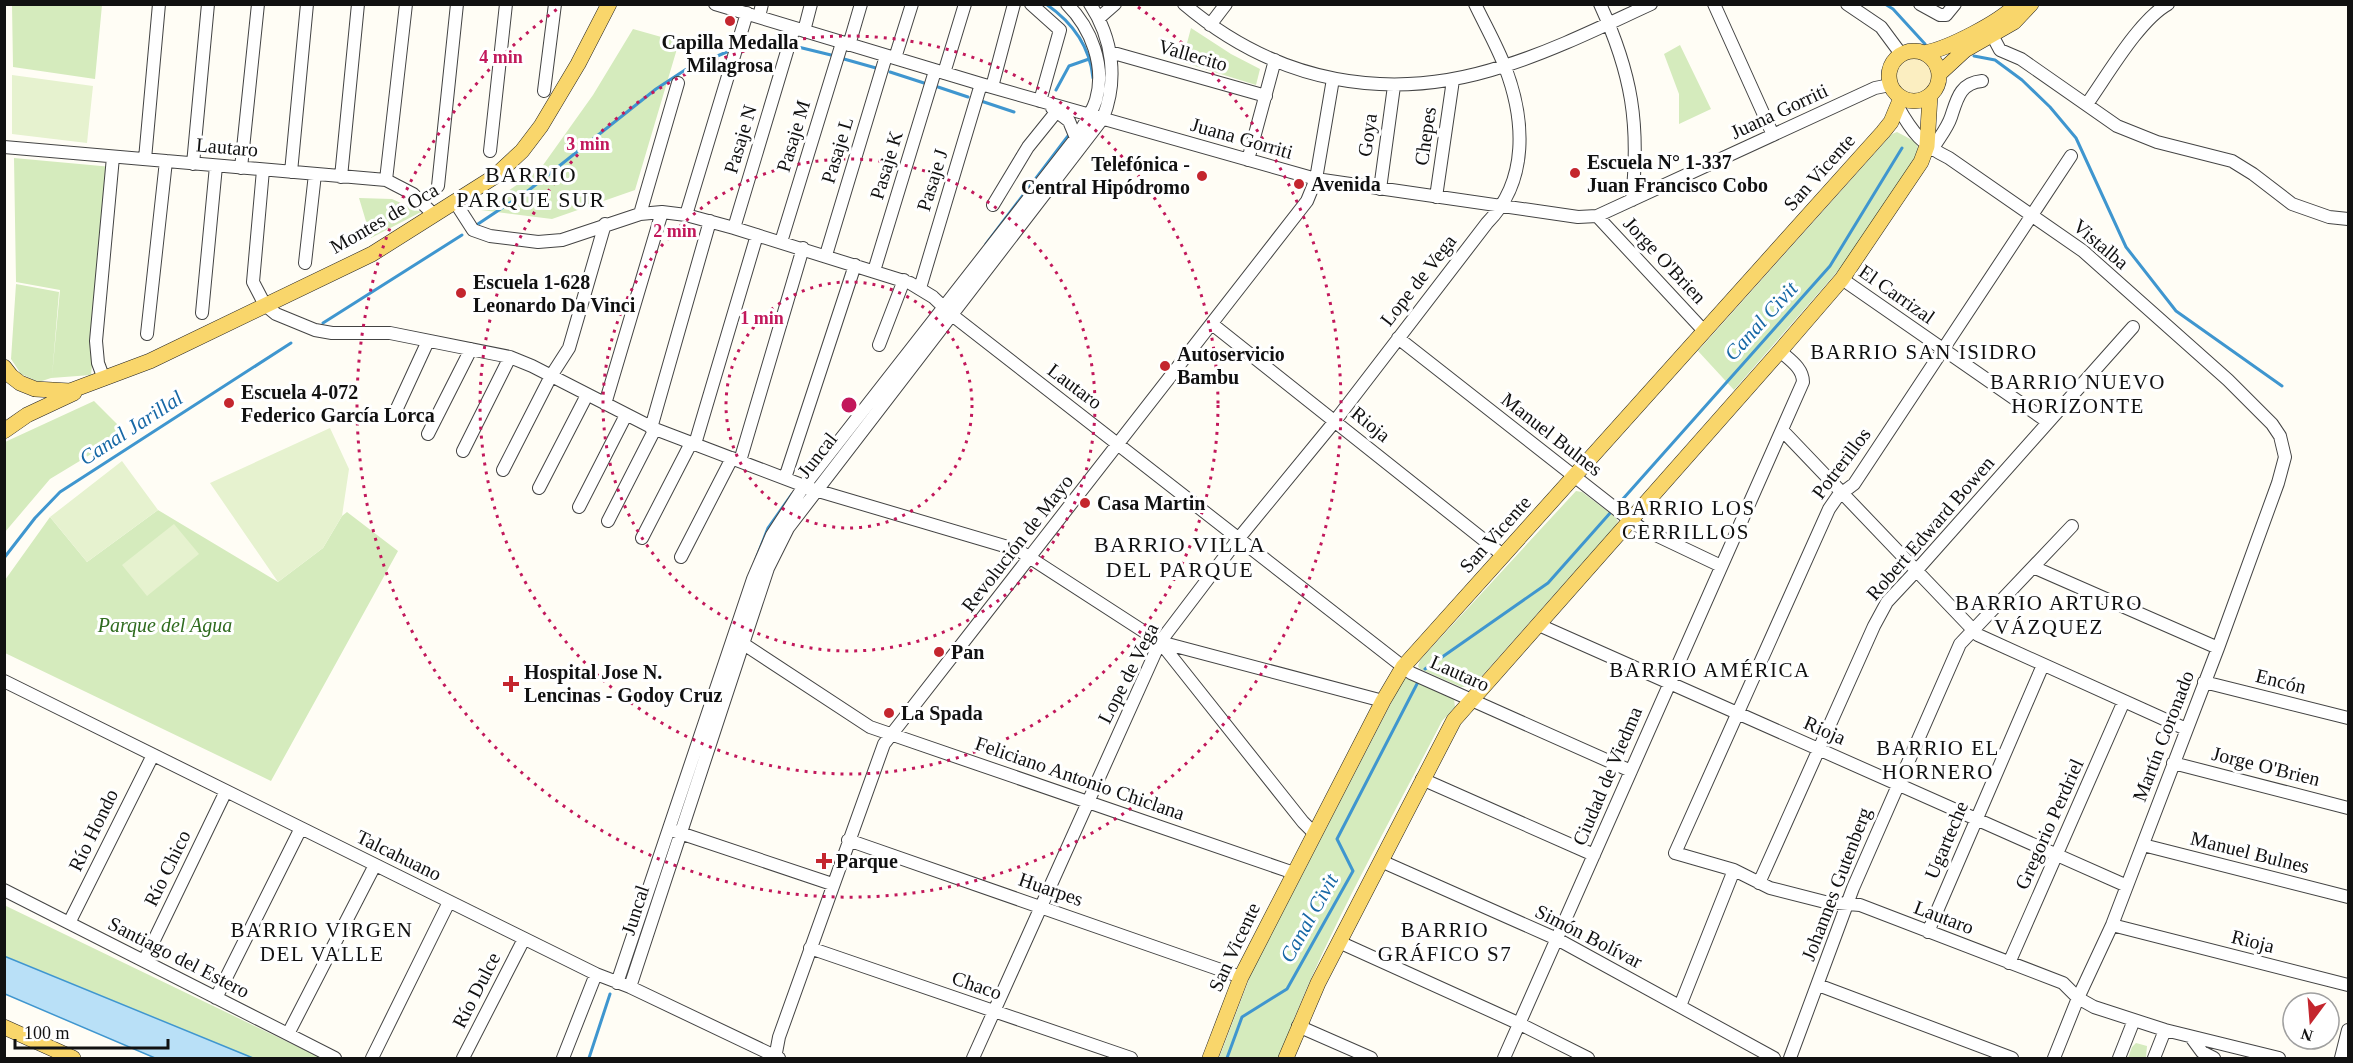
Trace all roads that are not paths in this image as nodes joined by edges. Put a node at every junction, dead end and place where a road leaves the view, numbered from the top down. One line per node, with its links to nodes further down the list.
1 (159, 4): 71 (street)
2 (208, 4): 74 (street)
3 (258, 4): 76 (street)
4 (307, 4): 78 (street)
5 (358, 4): 80 (street)
6 (406, 4): 82 (street)
7 (457, 4): 83 (street)
8 (506, 4): 68 (street)
9 (555, 4): 55 (street)
10 (609, 4): 87 (main road, Montes de Oca)
11 (715, 4): 33 (street, Juana Gorriti)
12 (812, 4): 37 (street, Pasaje N)
13 (861, 4): 39 (street, Pasaje M)
14 (912, 4): 43 (street, Pasaje L)
15 (964, 4): 46 (street, Pasaje K)
16 (1014, 4): 53 (street, Pasaje J)
17 (1031, 4): 58 (street)
18 (1067, 4): 62 (street, Juncal)
19 (1090, 4): 34 (street, Juncal)
20 (1115, 4): 34 (street)
21 (1184, 4): 36 (street)
22 (1226, 4): 36 (street)
23 (1474, 4): 45 (street, Lope de Vega)
24 (1600, 4): 35 (street)
25 (1651, 4): 35 (street)
26 (1714, 4): 64 (street)
27 (1920, 4): 28 (street)
28 (1955, 4)
29 (2017, 4): 41 (main road)
30 (2031, 4): 38 (main road)
31 (2168, 4): 60 (street)
32 (1854, 6): 42 (street)
33 (756, 11): 37 (street, Juana Gorriti); 94 (street)
34 (1099, 18): 40 (street, Juncal)
35 (1608, 23): 45 (street); 86 (street)
36 (1210, 25): 44 (street)
37 (799, 29): 39 (street, Juana Gorriti); 99 (street, Pasaje N)
38 (1992, 35): 47 (main road); 60 (street)
39 (845, 44): 43 (street, Juana Gorriti); 101 (street, Pasaje M)
40 (1110, 52): 56 (street, Vallecito); 63 (street, Juncal)
41 (1924, 53): 42 (main road); 47 (main road)
42 (1901, 54): 52 (main road)
43 (890, 57): 46 (street, Juana Gorriti); 103 (street, Pasaje L)
44 (1275, 60): 48 (street); 56 (street)
45 (1505, 66): 49 (street); 89 (street, Lope de Vega)
46 (940, 72): 53 (street, Juana Gorriti); 106 (street, Pasaje K)
47 (1939, 74): 57 (main road)
48 (1333, 79): 54 (street); 81 (street, Revolución de Mayo)
49 (1453, 80): 54 (street); 85 (street, Chepes)
50 (1982, 81): 67 (street)
51 (678, 83): 91 (street)
52 (1890, 85): 59 (main road); 64 (street, Juana Gorriti)
53 (986, 86): 58 (street, Juana Gorriti); 109 (street, Pasaje J)
54 (1394, 86): 84 (street, Goya)
55 (544, 91)
56 (1266, 96): 72 (street)
57 (1930, 96): 59 (main road); 67 (main road)
58 (1042, 101): 61 (street); 62 (street, Juana Gorriti)
59 (1899, 103): 67 (street, Vistalba); 115 (main road, San Vicente)
60 (2087, 104): 96 (street)
61 (1057, 111): 65 (street); 88 (street)
62 (1089, 115): 63 (street, Juana Gorriti); 65 (street, Juncal)
63 (1103, 118): 72 (street, Juana Gorriti); 111 (street, Juncal)
64 (1773, 135): 86 (street, Juana Gorriti)
65 (1076, 138): 111 (street, Juncal)
66 (4, 147): 70 (street, Lautaro)
67 (1929, 148): 92 (street, Vistalba); 107 (main road)
68 (490, 151)
69 (2071, 156): 92 (street, Potrerillos)
70 (113, 157): 71 (street, Lautaro); 126 (street)
71 (145, 159): 73 (street, Lautaro)
72 (1248, 160): 81 (street, Juana Gorriti)
73 (166, 161): 74 (street, Lautaro); 116 (street)
74 (193, 164): 75 (street, Lautaro)
75 (216, 166): 76 (street, Lautaro); 112 (street)
76 (241, 168): 77 (street, Lautaro)
77 (263, 170): 78 (street, Lautaro); 110 (street)
78 (291, 172): 79 (street, Lautaro)
79 (315, 174): 80 (street, Lautaro); 104 (street)
80 (341, 177): 82 (street, Lautaro)
81 (1316, 179): 84 (street, Juana Gorriti); 113 (street, Revolución de Mayo)
82 (386, 180): 93 (street, Lautaro)
83 (438, 186)
84 (1380, 189): 85 (street, Juana Gorriti)
85 (1436, 197): 89 (street, Juana Gorriti)
86 (1632, 200): 95 (street, Juana Gorriti)
87 (455, 202): 93 (main road, Montes de Oca); 98 (street, Lautaro)
88 (993, 205)
89 (1502, 207): 95 (street, Juana Gorriti); 117 (street, Lope de Vega)
90 (662, 212): 91 (street, Lautaro); 94 (street, Lautaro); 128 (street)
91 (640, 214): 98 (street, Lautaro)
92 (2032, 214): 121 (street, Potrerillos); 133 (street, Vistalba)
93 (434, 215): 110 (main road, Montes de Oca)
94 (686, 215): 97 (street, Lautaro)
95 (1598, 216): 115 (street, Jorge O'Brien)
96 (2349, 219)
97 (710, 221): 99 (street, Lautaro); 134 (street)
98 (605, 224): 125 (street)
99 (734, 228): 100 (street, Lautaro)
100 (757, 235): 101 (street, Lautaro); 138 (street)
101 (782, 242): 102 (street, Lautaro)
102 (802, 248): 103 (street, Lautaro); 141 (street)
103 (826, 255): 105 (street, Lautaro)
104 (305, 263)
105 (855, 265): 106 (street, Lautaro); 144 (street)
106 (874, 271): 108 (street, Lautaro)
107 (1842, 279): 121 (street, El Carrizal); 122 (main road)
108 (904, 280): 109 (street, Lautaro); 119 (street)
109 (920, 288): 111 (street, Lautaro)
110 (265, 305): 118 (street); 126 (main road, Montes de Oca)
111 (948, 312): 139 (street, Lautaro); 146 (street, Juncal)
112 (202, 313)
113 (1212, 324): 131 (street, Rioja); 139 (street, Revolución de Mayo)
114 (2133, 327): 132 (street, Robert Edward Bowen)
115 (1704, 331): 143 (main road, San Vicente)
116 (147, 334)
117 (1398, 338): 131 (street, Lope de Vega); 143 (street, Manuel Bulnes)
118 (428, 341): 120 (street); 130 (street)
119 (879, 345)
120 (471, 349): 123 (street); 137 (street)
121 (1943, 350): 132 (street, El Carrizal); 147 (street, Potrerillos)
122 (1780, 351): 135 (street, Ciudad de Viedma); 149 (main road)
123 (510, 357): 125 (street); 140 (street)
124 (4, 367): 126 (main road, Montes de Oca)
125 (551, 376): 127 (street); 142 (street)
126 (104, 379): 136 (main road, Montes de Oca)
127 (587, 394): 128 (street); 145 (street)
128 (605, 404): 129 (street)
129 (626, 415): 134 (street); 148 (street)
130 (393, 417)
131 (1335, 421): 153 (street, Lope de Vega); 155 (street, Rioja)
132 (2048, 422): 159 (street, Robert Edward Bowen)
133 (2272, 424): 164 (street, Martín Coronado)
134 (653, 428): 138 (street); 150 (street)
135 (1782, 430): 147 (street); 157 (street, Ciudad de Viedma)
136 (4, 431)
137 (428, 434)
138 (693, 444): 141 (street); 152 (street)
139 (1119, 444): 153 (street, Lautaro); 156 (street, Revolución de Mayo)
140 (463, 451)
141 (736, 460): 144 (street); 154 (street)
142 (502, 470)
143 (1574, 476): 149 (street, Manuel Bulnes); 155 (main road, San Vicente)
144 (785, 478): 146 (street)
145 (539, 488)
146 (810, 488): 156 (street); 162 (street, Juncal)
147 (1842, 493): 159 (street); 173 (street, Potrerillos)
148 (579, 507)
149 (1630, 520): 157 (street, Manuel Bulnes); 160 (main road)
150 (608, 521)
151 (2072, 526): 158 (street, Johannes Gutenberg)
152 (642, 538)
153 (1239, 538): 163 (street, Lope de Vega); 166 (street, Lautaro)
154 (681, 556)
155 (1504, 556): 166 (main road, San Vicente)
156 (1029, 558): 163 (street); 176 (street, Revolución de Mayo)
157 (1721, 566): 168 (street, Ciudad de Viedma)
158 (2033, 567): 161 (street, Johannes Gutenberg); 164 (street)
159 (1916, 572): 161 (street); 177 (street, Robert Edward Bowen)
160 (1539, 625): 168 (street, Rioja); 170 (main road)
161 (1972, 630): 165 (street); 182 (street, Johannes Gutenberg)
162 (739, 641): 176 (street, Feliciano Antonio Chiclana); 188 (street, Juncal)
163 (1160, 642): 171 (street); 184 (street, Lope de Vega); 189 (street)
164 (2218, 648): 169 (street, Martín Coronado)
165 (2043, 665): 172 (street); 186 (street, Ugarteche)
166 (1403, 667): 170 (street, Lautaro); 171 (main road, San Vicente)
167 (4, 681): 178 (street, Talcahuano)
168 (1669, 682): 173 (street, Rioja); 180 (street, Ciudad de Viedma)
169 (2204, 682): 174 (street, Encón); 175 (street, Martín Coronado)
170 (1471, 700): 180 (street, Lautaro); 181 (main road)
171 (1383, 701): 189 (main road, San Vicente)
172 (2124, 701): 175 (street); 194 (street, Gregorio Perdriel)
173 (1739, 713): 177 (street, Rioja); 192 (street, Potrerillos)
174 (2349, 718)
175 (2186, 729): 179 (street, Martín Coronado)
176 (891, 734): 184 (street, Feliciano Antonio Chiclana); 190 (street, Revolución de Mayo)
177 (1819, 749): 182 (street, Rioja); 199 (street, Robert Edward Bowen)
178 (153, 755): 183 (street, Talcahuano); 207 (street, Río Hondo)
179 (2173, 763): 185 (street, Jorge O'Brien); 191 (street, Martín Coronado)
180 (1631, 771): 193 (street, Ciudad de Viedma)
181 (1422, 779): 193 (street); 195 (main road)
182 (1898, 784): 186 (street, Rioja); 205 (street, Johannes Gutenberg)
183 (226, 791): 187 (street, Talcahuano); 214 (street, Río Chico)
184 (1088, 801): 198 (street, Feliciano Antonio Chiclana); 206 (street, Lope de Vega)
185 (2349, 808)
186 (1976, 818): 194 (street, Rioja); 209 (street, Ugarteche)
187 (301, 828): 196 (street, Talcahuano); 222 (street)
188 (675, 831): 200 (street); 218 (street, Juncal); 221 (street, Juncal)
189 (1314, 833): 198 (main road, San Vicente)
190 (848, 840): 200 (street, Revolución de Mayo); 206 (street, Huarpes)
191 (2143, 844): 201 (street, Martín Coronado); 203 (street, Manuel Bulnes)
192 (1676, 854): 197 (street, Lautaro)
193 (1594, 855): 211 (street, Ciudad de Viedma)
194 (2058, 855): 201 (street, Rioja); 215 (street, Gregorio Perdriel)
195 (1380, 861): 211 (street, Simón Bolívar); 212 (main road)
196 (375, 865): 204 (street, Talcahuano); 232 (street)
197 (1734, 870): 199 (street, Lautaro); 224 (street)
198 (1294, 873): 217 (main road, San Vicente)
199 (1759, 883): 205 (street, Lautaro)
200 (832, 884): 213 (street, Revolución de Mayo)
201 (2127, 885): 208 (street, Martín Coronado)
202 (4, 890): 207 (street, Santiago del Estero)
203 (2349, 897)
204 (449, 902): 210 (street, Talcahuano); 237 (street)
205 (1849, 903): 209 (street, Lautaro); 219 (street, Johannes Gutenberg)
206 (1040, 906): 217 (street, Huarpes); 225 (street, Lope de Vega)
207 (69, 923): 214 (street, Santiago del Estero)
208 (2112, 925): 220 (street, Rioja); 223 (street, Martín Coronado)
209 (1928, 932): 215 (street, Lautaro)
210 (524, 939): 216 (street, Talcahuano); 238 (street, Río Dulce)
211 (1557, 939): 224 (street, Simón Bolívar); 227 (street, Ciudad de Viedma)
212 (1339, 942): 227 (street); 228 (main road)
213 (810, 948): 225 (street, Chaco); 234 (street, Revolución de Mayo)
214 (144, 961): 222 (street, Santiago del Estero)
215 (2009, 963): 223 (street, Lautaro)
216 (596, 974): 218 (street, Talcahuano); 239 (street)
217 (1241, 977): 242 (main road, San Vicente)
218 (617, 983): 221 (street, Talcahuano)
219 (1818, 985): 248 (street, Johannes Gutenberg); 249 (street)
220 (2349, 985)
221 (630, 987): 234 (street, Talcahuano)
222 (216, 998): 232 (street, Santiago del Estero)
223 (2078, 998): 226 (street, Lautaro); 250 (street, Martín Coronado)
224 (1680, 1006): 247 (street, Simón Bolívar)
225 (993, 1011): 240 (street, Lope de Vega); 241 (street, Chaco)
226 (2134, 1020): 230 (street, Lautaro); 251 (street)
227 (1520, 1024): 245 (street, Ciudad de Viedma); 246 (street)
228 (1298, 1026): 243 (main road); 244 (street)
229 (4, 1027): 235 (main road)
230 (2165, 1030): 233 (street, Lautaro); 252 (street)
231 (2349, 1030): 255 (street)
232 (288, 1034): 236 (street, Santiago del Estero)
233 (2191, 1037): 253 (street, Lautaro); 254 (street, Lautaro)
234 (777, 1058)
235 (73, 1059)
236 (335, 1059)
237 (372, 1059)
238 (463, 1059)
239 (563, 1059)
240 (973, 1059)
241 (1131, 1059)
242 (1210, 1059)
243 (1287, 1059)
244 (1371, 1059)
245 (1504, 1059)
246 (1588, 1059)
247 (1774, 1059)
248 (1790, 1059)
249 (2012, 1059)
250 (2054, 1059)
251 (2119, 1059)
252 (2154, 1059)
253 (2214, 1059)
254 (2279, 1059)
255 (2341, 1059)

